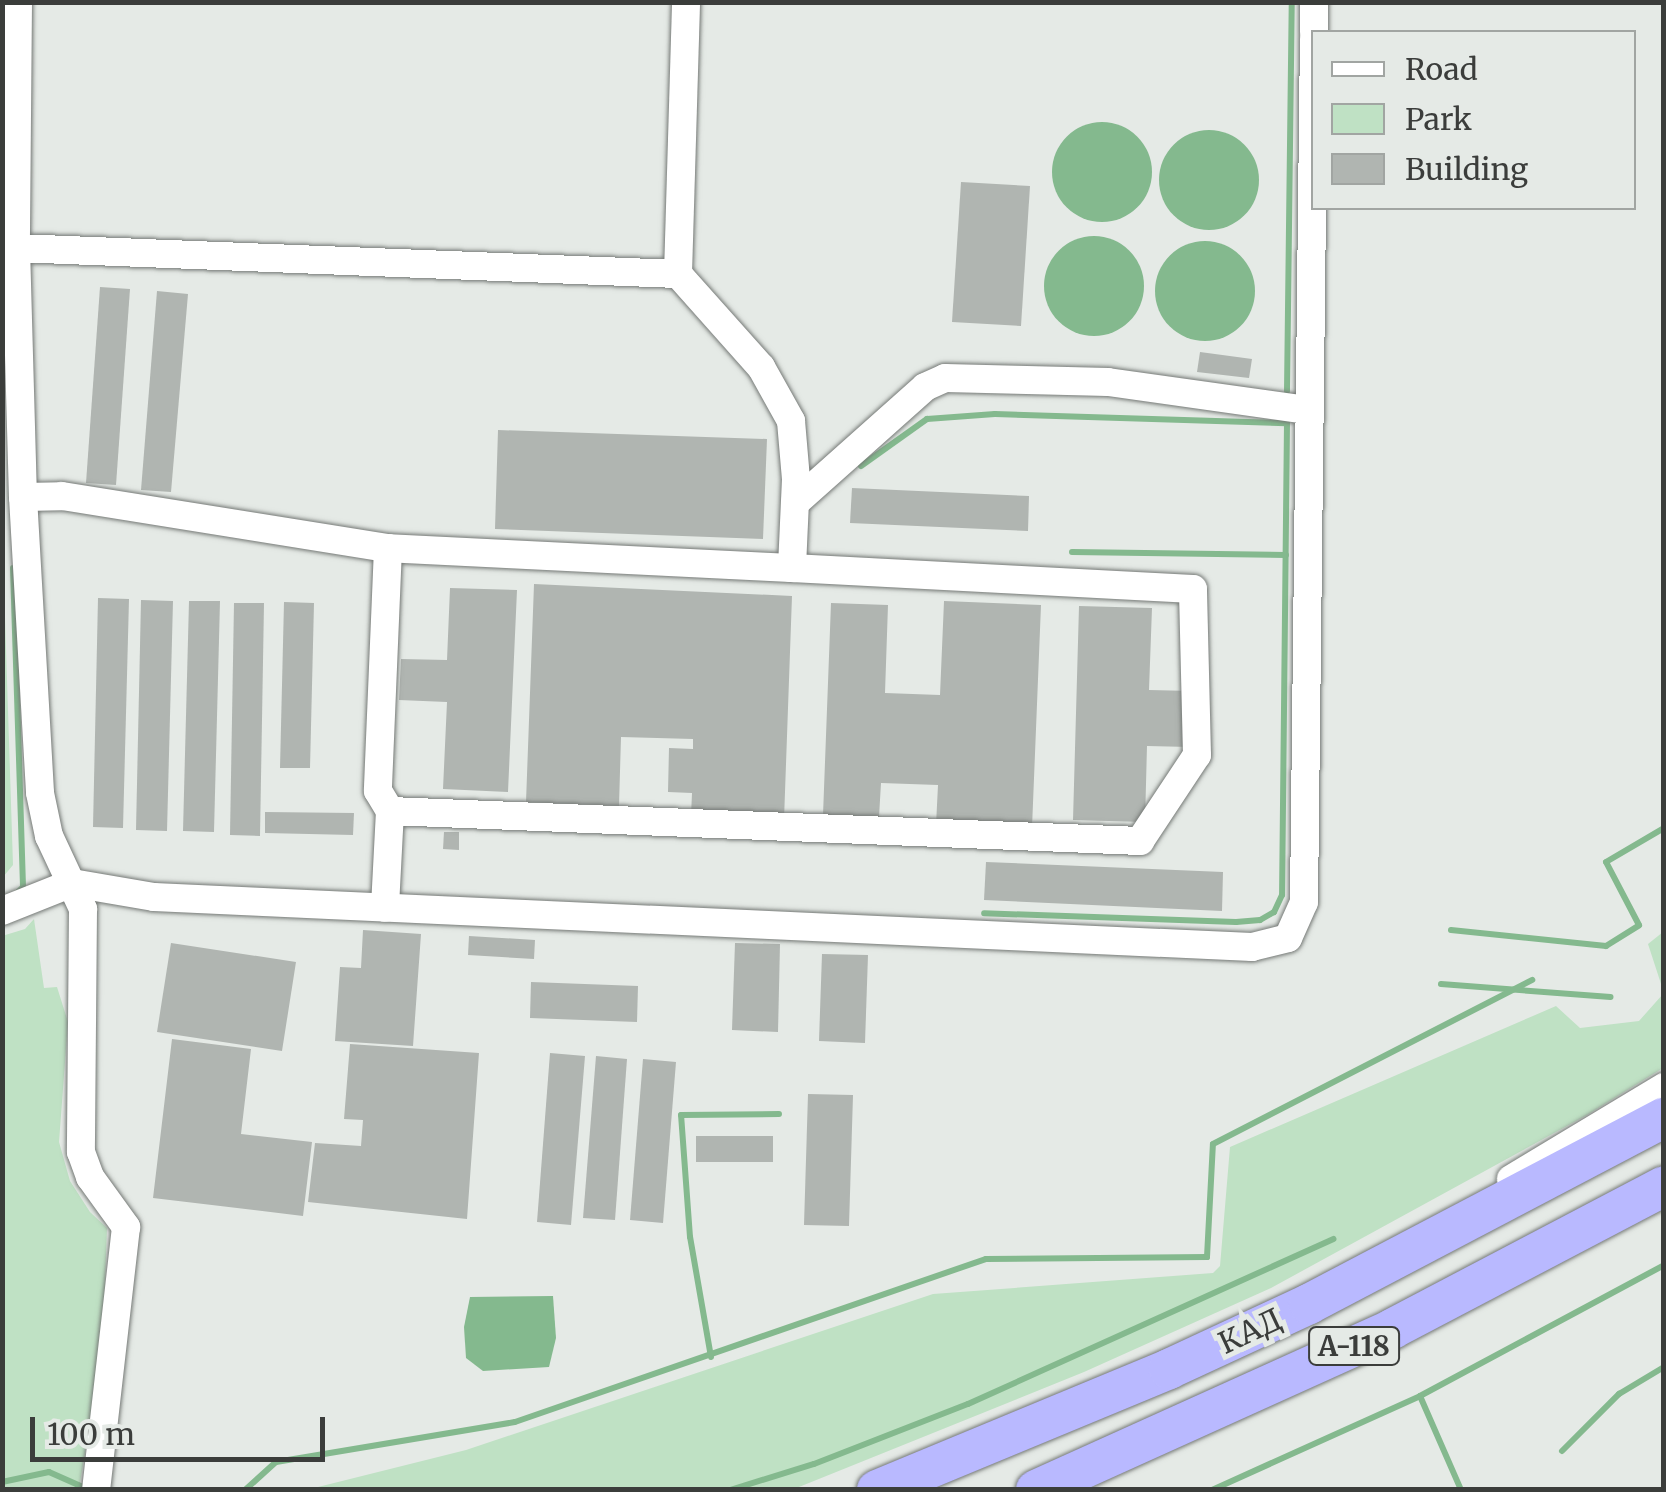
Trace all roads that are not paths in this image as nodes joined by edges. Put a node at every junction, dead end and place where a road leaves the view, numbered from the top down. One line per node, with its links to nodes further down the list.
1 (18, 2): 6 (street)
2 (686, 2): 7 (street)
3 (1314, 2): 4 (street)
4 (1314, 30)
5 (1311, 210): 8 (street)
6 (16, 248): 7 (street); 9 (street)
7 (678, 274): 10 (street)
8 (1308, 410): 10 (street); 15 (street)
9 (23, 497): 11 (street); 14 (street)
10 (795, 504): 12 (street)
11 (388, 548): 12 (street); 13 (street)
12 (792, 568): 13 (street)
13 (390, 810): 15 (street)
14 (72, 883): 15 (street); 16 (street); 21 (street)
15 (386, 908)
16 (2, 912)
17 (1664, 1087): 20 (street)
18 (1664, 1118): 20 (highway, КАД / А-118)
19 (1664, 1186): 23 (highway, КАД / А-118)
20 (1362, 1278): 22 (highway, КАД / А-118)
21 (96, 1490)
22 (876, 1490)
23 (1036, 1490)

